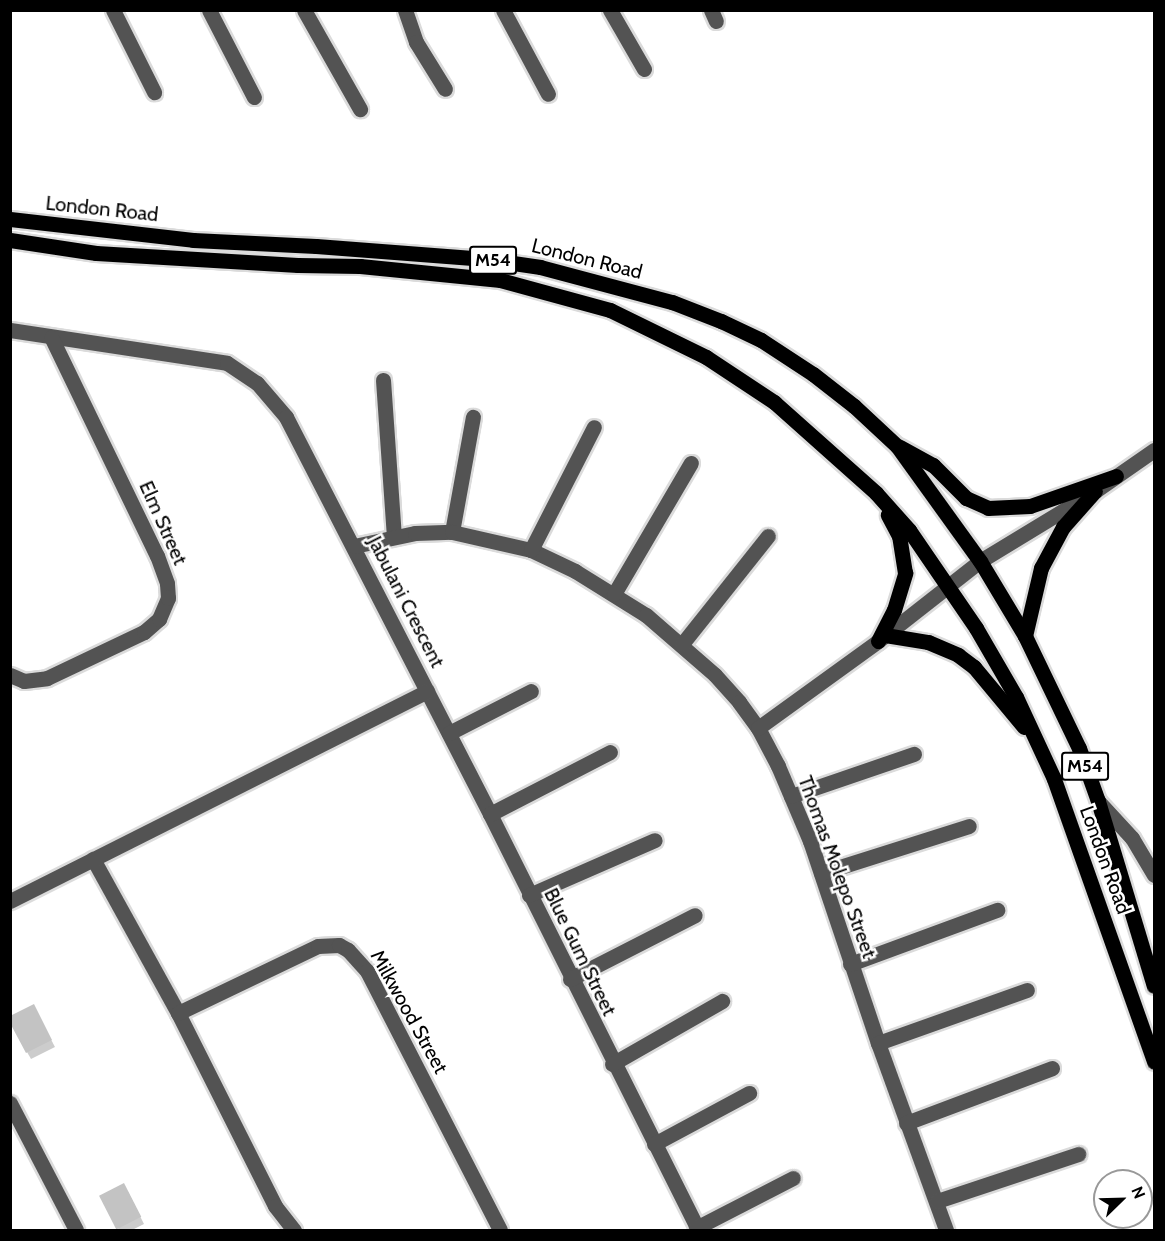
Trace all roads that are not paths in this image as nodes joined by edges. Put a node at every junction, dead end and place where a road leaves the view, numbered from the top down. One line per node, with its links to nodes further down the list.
1 (113, 10): 9 (street)
2 (209, 10): 11 (street)
3 (304, 10): 12 (street)
4 (405, 10): 8 (street)
5 (502, 10): 10 (street)
6 (610, 10): 7 (street)
7 (644, 69)
8 (445, 89)
9 (154, 93)
10 (548, 94)
11 (254, 97)
12 (360, 109)
13 (10, 219): 20 (main road, London Road / M54)
14 (10, 240): 25 (main road, London Road / M54)
15 (10, 330): 16 (street, Jabulani Crescent)
16 (51, 336): 29 (street, Jabulani Crescent); 37 (street, Elm Street)
17 (383, 380): 28 (street)
18 (473, 417): 26 (street)
19 (594, 427): 30 (street)
20 (897, 446): 23 (main road); 31 (main road, London Road / M54)
21 (1155, 450): 23 (street)
22 (691, 463): 33 (street)
23 (1116, 476): 24 (street)
24 (1095, 491): 31 (street); 34 (main road)
25 (876, 493): 32 (main road, London Road / M54); 35 (main road)
26 (452, 532): 28 (street, Thomas Molepo Street); 30 (street, Thomas Molepo Street)
27 (768, 536): 36 (street)
28 (394, 537): 29 (street, Thomas Molepo Street)
29 (354, 546): 38 (street, Jabulani Crescent)
30 (531, 550): 33 (street, Thomas Molepo Street)
31 (980, 561): 32 (street); 34 (main road, London Road / M54)
32 (948, 585): 35 (street); 42 (main road, London Road / M54)
33 (614, 594): 36 (street, Thomas Molepo Street)
34 (1025, 636): 46 (main road, London Road / M54)
35 (882, 638): 40 (street); 42 (main road)
36 (682, 644): 40 (street, Thomas Molepo Street)
37 (14, 677)
38 (427, 691): 41 (street, Blue Gum Street); 50 (street, Jabulani Crescent)
39 (531, 691): 41 (street)
40 (758, 728): 45 (street, Thomas Molepo Street)
41 (449, 733): 47 (street, Blue Gum Street)
42 (1039, 746): 64 (main road, London Road / M54)
43 (610, 752): 47 (street)
44 (914, 754): 45 (street)
45 (791, 796): 51 (street, Thomas Molepo Street)
46 (1098, 801): 52 (street); 59 (main road, London Road / M54)
47 (490, 814): 53 (street, Blue Gum Street)
48 (969, 826): 51 (street)
49 (655, 840): 53 (street)
50 (93, 859): 54 (street, Jabulani Crescent); 62 (street)
51 (821, 873): 57 (street, Thomas Molepo Street)
52 (1155, 875)
53 (529, 895): 58 (street, Blue Gum Street)
54 (10, 901)
55 (997, 910): 57 (street)
56 (695, 915): 58 (street)
57 (850, 964): 63 (street, Thomas Molepo Street)
58 (570, 979): 65 (street, Blue Gum Street)
59 (1155, 986)
60 (1027, 990): 63 (street)
61 (722, 1001): 65 (street)
62 (178, 1014): 76 (street); 77 (street, Milkwood Street)
63 (878, 1043): 69 (street, Thomas Molepo Street)
64 (1155, 1062)
65 (612, 1064): 70 (street, Blue Gum Street)
66 (1052, 1068): 69 (street)
67 (749, 1092): 70 (street)
68 (10, 1103): 75 (street)
69 (906, 1123): 73 (street, Thomas Molepo Street)
70 (654, 1144): 74 (street, Blue Gum Street)
71 (1078, 1154): 73 (street)
72 (793, 1178): 74 (street)
73 (937, 1201): 78 (street, Thomas Molepo Street)
74 (697, 1229)
75 (76, 1230)
76 (294, 1230)
77 (500, 1230)
78 (946, 1230)

